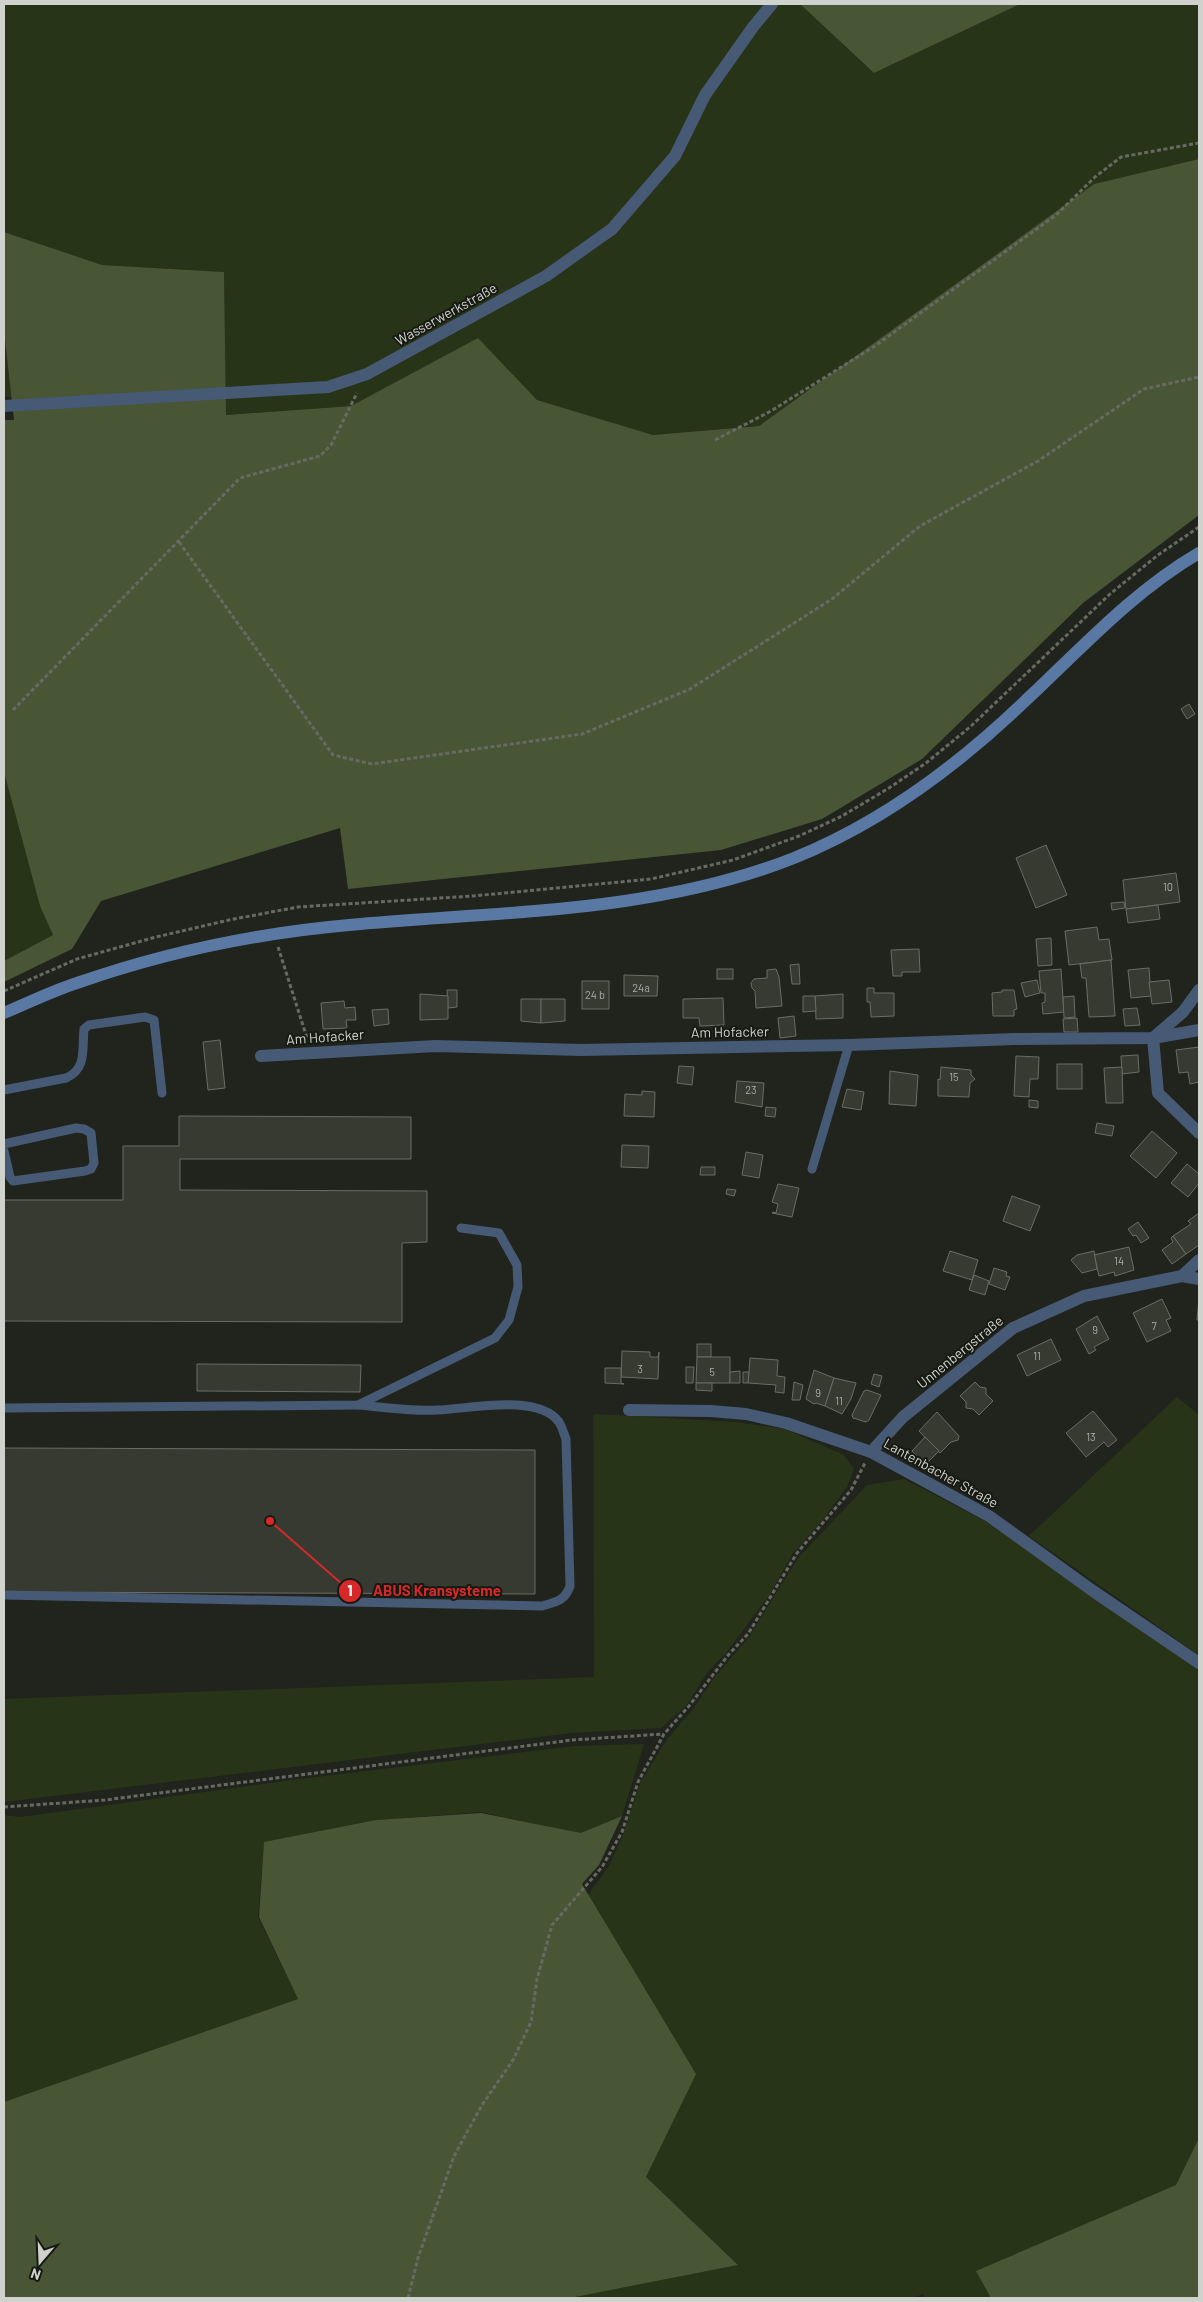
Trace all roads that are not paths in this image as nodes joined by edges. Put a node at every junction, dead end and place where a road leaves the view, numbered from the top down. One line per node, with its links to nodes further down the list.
1 (772, 4): 2 (street, Wasserwerkstraße)
2 (4, 406)
3 (1199, 553): 5 (main road)
4 (1199, 990): 7 (street)
5 (4, 1013)
6 (1199, 1030): 7 (street, Am Hofacker)
7 (1153, 1038): 8 (street, Am Hofacker); 12 (street)
8 (849, 1045): 9 (street, Am Hofacker); 15 (lane)
9 (261, 1056)
10 (4, 1090): 11 (lane)
11 (162, 1094)
12 (1199, 1133)
13 (4, 1144): 14 (lane)
14 (4, 1150)
15 (812, 1169)
16 (461, 1228): 20 (lane)
17 (1199, 1260): 18 (street)
18 (1182, 1276): 19 (street, Unnenbergstraße); 23 (street, Unnenbergstraße)
19 (1199, 1279)
20 (358, 1405): 21 (lane); 24 (lane)
21 (4, 1408)
22 (629, 1410): 23 (street, Lantenbacher Straße)
23 (871, 1452): 25 (street, Lantenbacher Straße)
24 (4, 1595)
25 (1199, 1663)

